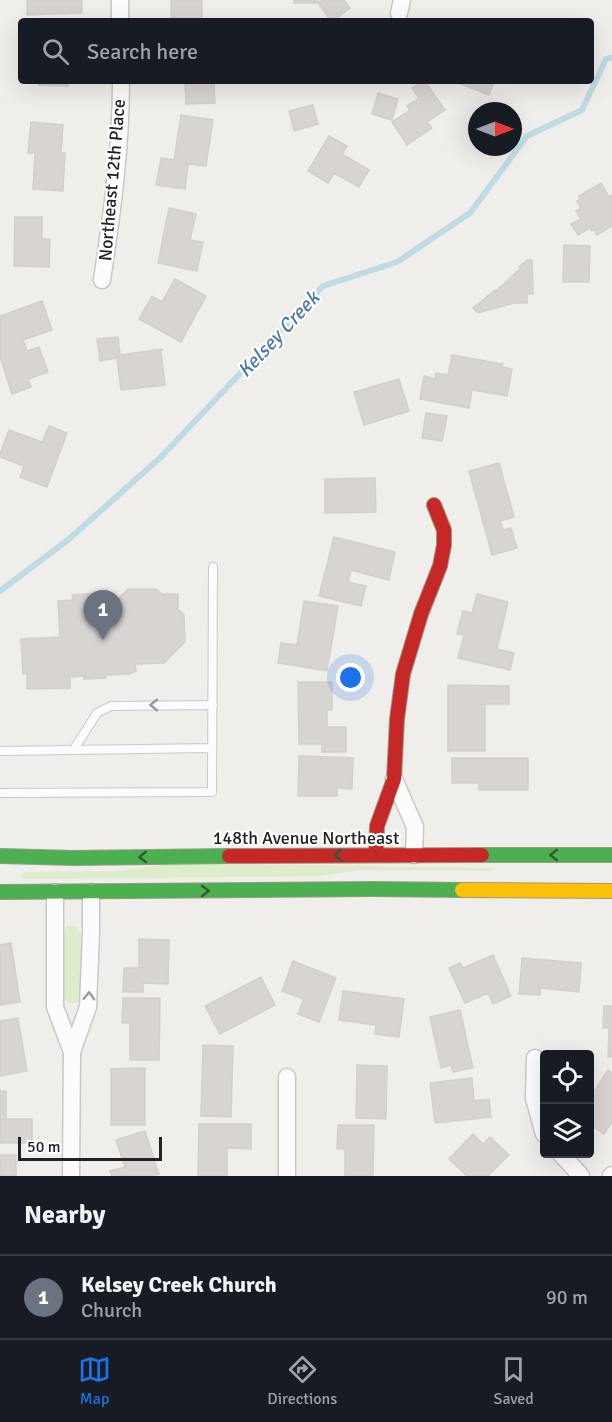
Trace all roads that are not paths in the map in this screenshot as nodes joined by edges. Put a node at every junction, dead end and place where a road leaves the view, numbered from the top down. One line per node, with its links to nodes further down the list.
1 (120, 0): 2 (street)
2 (120, 18)
3 (121, 84): 4 (street, Northeast 12th Place)
4 (102, 280)
5 (434, 505): 11 (main road)
6 (213, 567): 7 (lane)
7 (213, 705): 8 (lane); 9 (lane, one-way to 9)
8 (212, 748): 9 (lane); 12 (lane)
9 (74, 749): 10 (lane)
10 (0, 751)
11 (394, 779): 13 (main road); 14 (street)
12 (0, 793)
13 (376, 855): 14 (main road, 148th Avenue Northeast); 18 (main road, 148th Avenue Northeast, one-way to 18)
14 (414, 855): 15 (main road, 148th Avenue Northeast)
15 (497, 855): 16 (main road, 148th Avenue Northeast, one-way to 15); 20 (main road)
16 (612, 855)
17 (0, 856): 18 (main road, 148th Avenue Northeast)
18 (74, 858): 19 (main road)
19 (8, 881): 22 (main road)
20 (409, 889): 21 (main road); 23 (main road, one-way to 20)
21 (612, 891)
22 (55, 892): 23 (main road); 24 (street)
23 (91, 892): 24 (street, one-way to 23)
24 (72, 1052): 29 (street)
25 (535, 1058): 27 (street)
26 (287, 1077): 30 (street)
27 (540, 1120)
28 (565, 1158): 31 (street)
29 (71, 1176)
30 (287, 1176)
31 (581, 1176)

